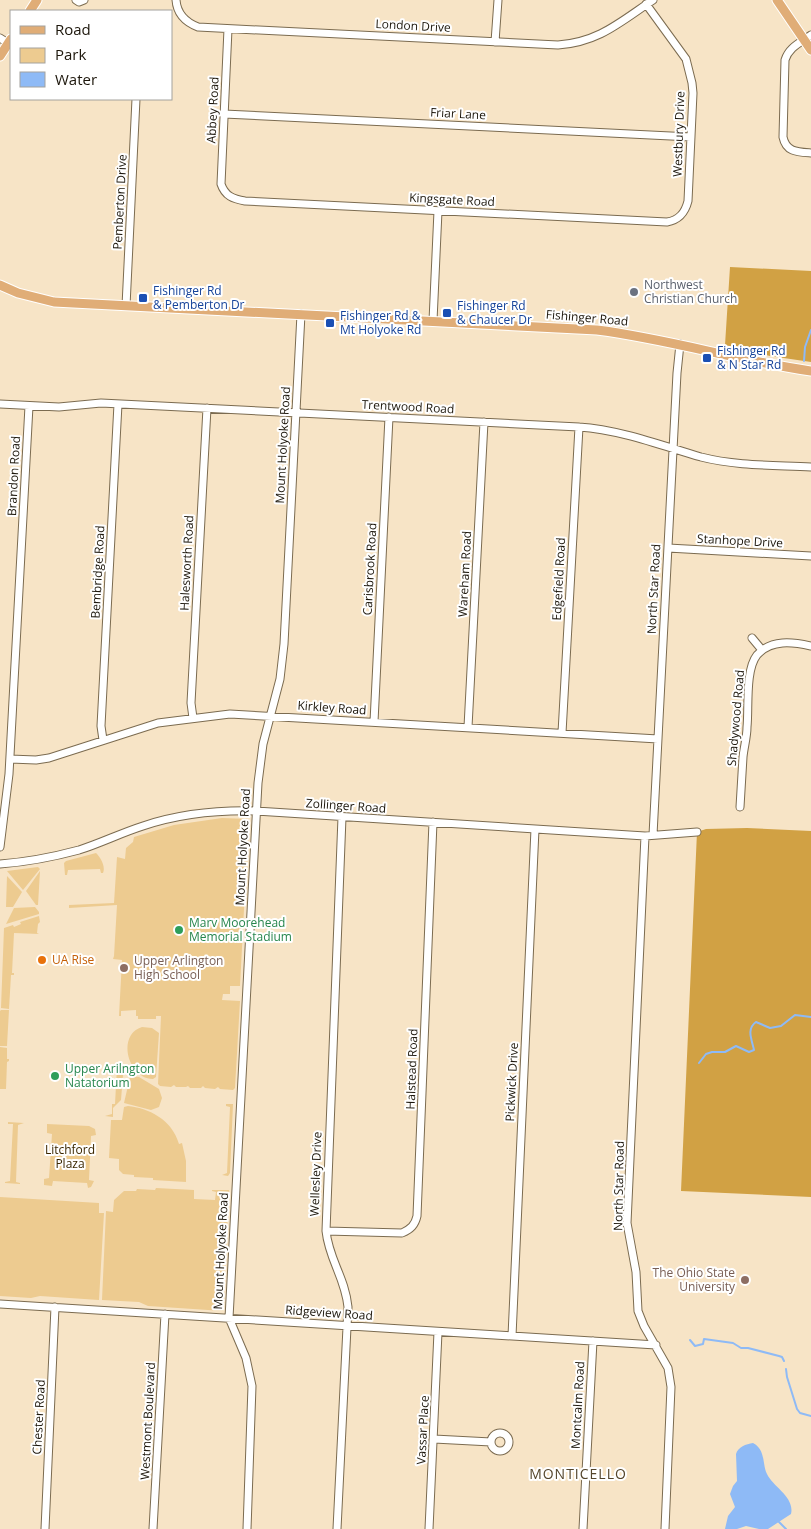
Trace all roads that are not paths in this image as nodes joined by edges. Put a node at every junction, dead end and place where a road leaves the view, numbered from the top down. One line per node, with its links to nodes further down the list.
1 (76, 0): 2 (street)
2 (84, 0)
3 (176, 0): 7 (street, London Drive)
4 (498, 0): 11 (street)
5 (777, 0): 9 (main road)
6 (650, 2): 11 (street, London Drive); 16 (street, Westbury Drive)
7 (228, 29): 11 (street, London Drive); 15 (street, Abbey Road)
8 (0, 38): 10 (street)
9 (808, 38): 12 (main road); 17 (street)
10 (10, 42): 13 (main road)
11 (496, 42)
12 (811, 50)
13 (0, 56)
14 (136, 100): 22 (street, Pemberton Drive)
15 (224, 114): 16 (street, Friar Lane); 18 (street, Abbey Road)
16 (691, 138): 20 (street, Westbury Drive)
17 (811, 153)
18 (225, 192): 19 (street, Kingsgate Road)
19 (438, 211): 20 (street, Kingsgate Road); 24 (street)
20 (680, 216)
21 (0, 285): 22 (main road, Fishinger Road)
22 (126, 306): 23 (main road, Fishinger Road)
23 (301, 314): 24 (main road, Fishinger Road); 31 (street, Mount Holyoke Road)
24 (432, 321): 25 (main road, Fishinger Road)
25 (680, 344): 26 (main road, Fishinger Road); 35 (street, North Star Road)
26 (811, 371)
27 (0, 404): 29 (street, Trentwood Road)
28 (118, 404): 29 (street, Trentwood Road); 30 (street, Trentwood Road); 48 (street, Bembridge Road)
29 (30, 406): 49 (street, Brandon Road)
30 (207, 408): 31 (street, Trentwood Road); 43 (street, Halesworth Road)
31 (297, 413): 32 (street, Trentwood Road); 42 (street, Mount Holyoke Road)
32 (389, 418): 33 (street, Trentwood Road); 44 (street, Carisbrook Road)
33 (484, 422): 34 (street, Trentwood Road); 45 (street, Wareham Road)
34 (578, 427): 35 (street, Trentwood Road); 46 (street, Edgefield Road)
35 (673, 448): 36 (street, Trentwood Road); 37 (street, North Star Road)
36 (811, 467)
37 (668, 548): 38 (street, Stanhope Drive); 47 (street, North Star Road)
38 (811, 556)
39 (752, 638): 41 (street)
40 (811, 646): 41 (street)
41 (762, 650): 50 (street, Shadywood Road)
42 (272, 715): 43 (street, Kirkley Road); 44 (street, Kirkley Road); 51 (street, Mount Holyoke Road)
43 (193, 718): 48 (street, Kirkley Road)
44 (374, 722): 45 (street, Kirkley Road)
45 (468, 727): 46 (street, Kirkley Road)
46 (562, 733): 47 (street, Kirkley Road)
47 (658, 739): 56 (street, North Star Road)
48 (103, 740): 49 (street, Kirkley Road)
49 (10, 760): 58 (street, Brandon Road)
50 (740, 807)
51 (256, 811): 52 (street, Zollinger Road); 59 (street, Zollinger Road); 64 (street, Mount Holyoke Road)
52 (342, 816): 53 (street, Zollinger Road); 60 (street, Wellesley Drive)
53 (433, 822): 54 (street, Zollinger Road); 60 (street, Halstead Road)
54 (535, 829): 57 (street, Zollinger Road); 67 (street, Pickwick Drive)
55 (697, 832): 56 (street, Zollinger Road)
56 (653, 835): 57 (street, Zollinger Road)
57 (645, 836): 69 (street, North Star Road)
58 (0, 847)
59 (0, 864)
60 (326, 1231): 65 (street, Wellesley Drive)
61 (0, 1304): 62 (street, Ridgeview Road)
62 (56, 1307): 63 (street, Ridgeview Road); 72 (street, Chester Road)
63 (164, 1314): 64 (street, Ridgeview Road); 73 (street, Westmont Boulevard)
64 (229, 1318): 65 (street, Ridgeview Road); 74 (street, Mount Holyoke Road)
65 (347, 1326): 66 (street, Ridgeview Road); 75 (street, Wellesley Drive)
66 (438, 1332): 67 (street, Ridgeview Road); 70 (street, Vassar Place)
67 (512, 1336): 68 (street, Ridgeview Road)
68 (593, 1341): 69 (street, Ridgeview Road); 77 (street, Montcalm Road)
69 (656, 1345): 78 (street, North Star Road)
70 (434, 1439): 71 (street); 76 (street, Vassar Place)
71 (491, 1442)
72 (44, 1529)
73 (153, 1529)
74 (247, 1529)
75 (337, 1529)
76 (429, 1529)
77 (583, 1529)
78 (665, 1529)

